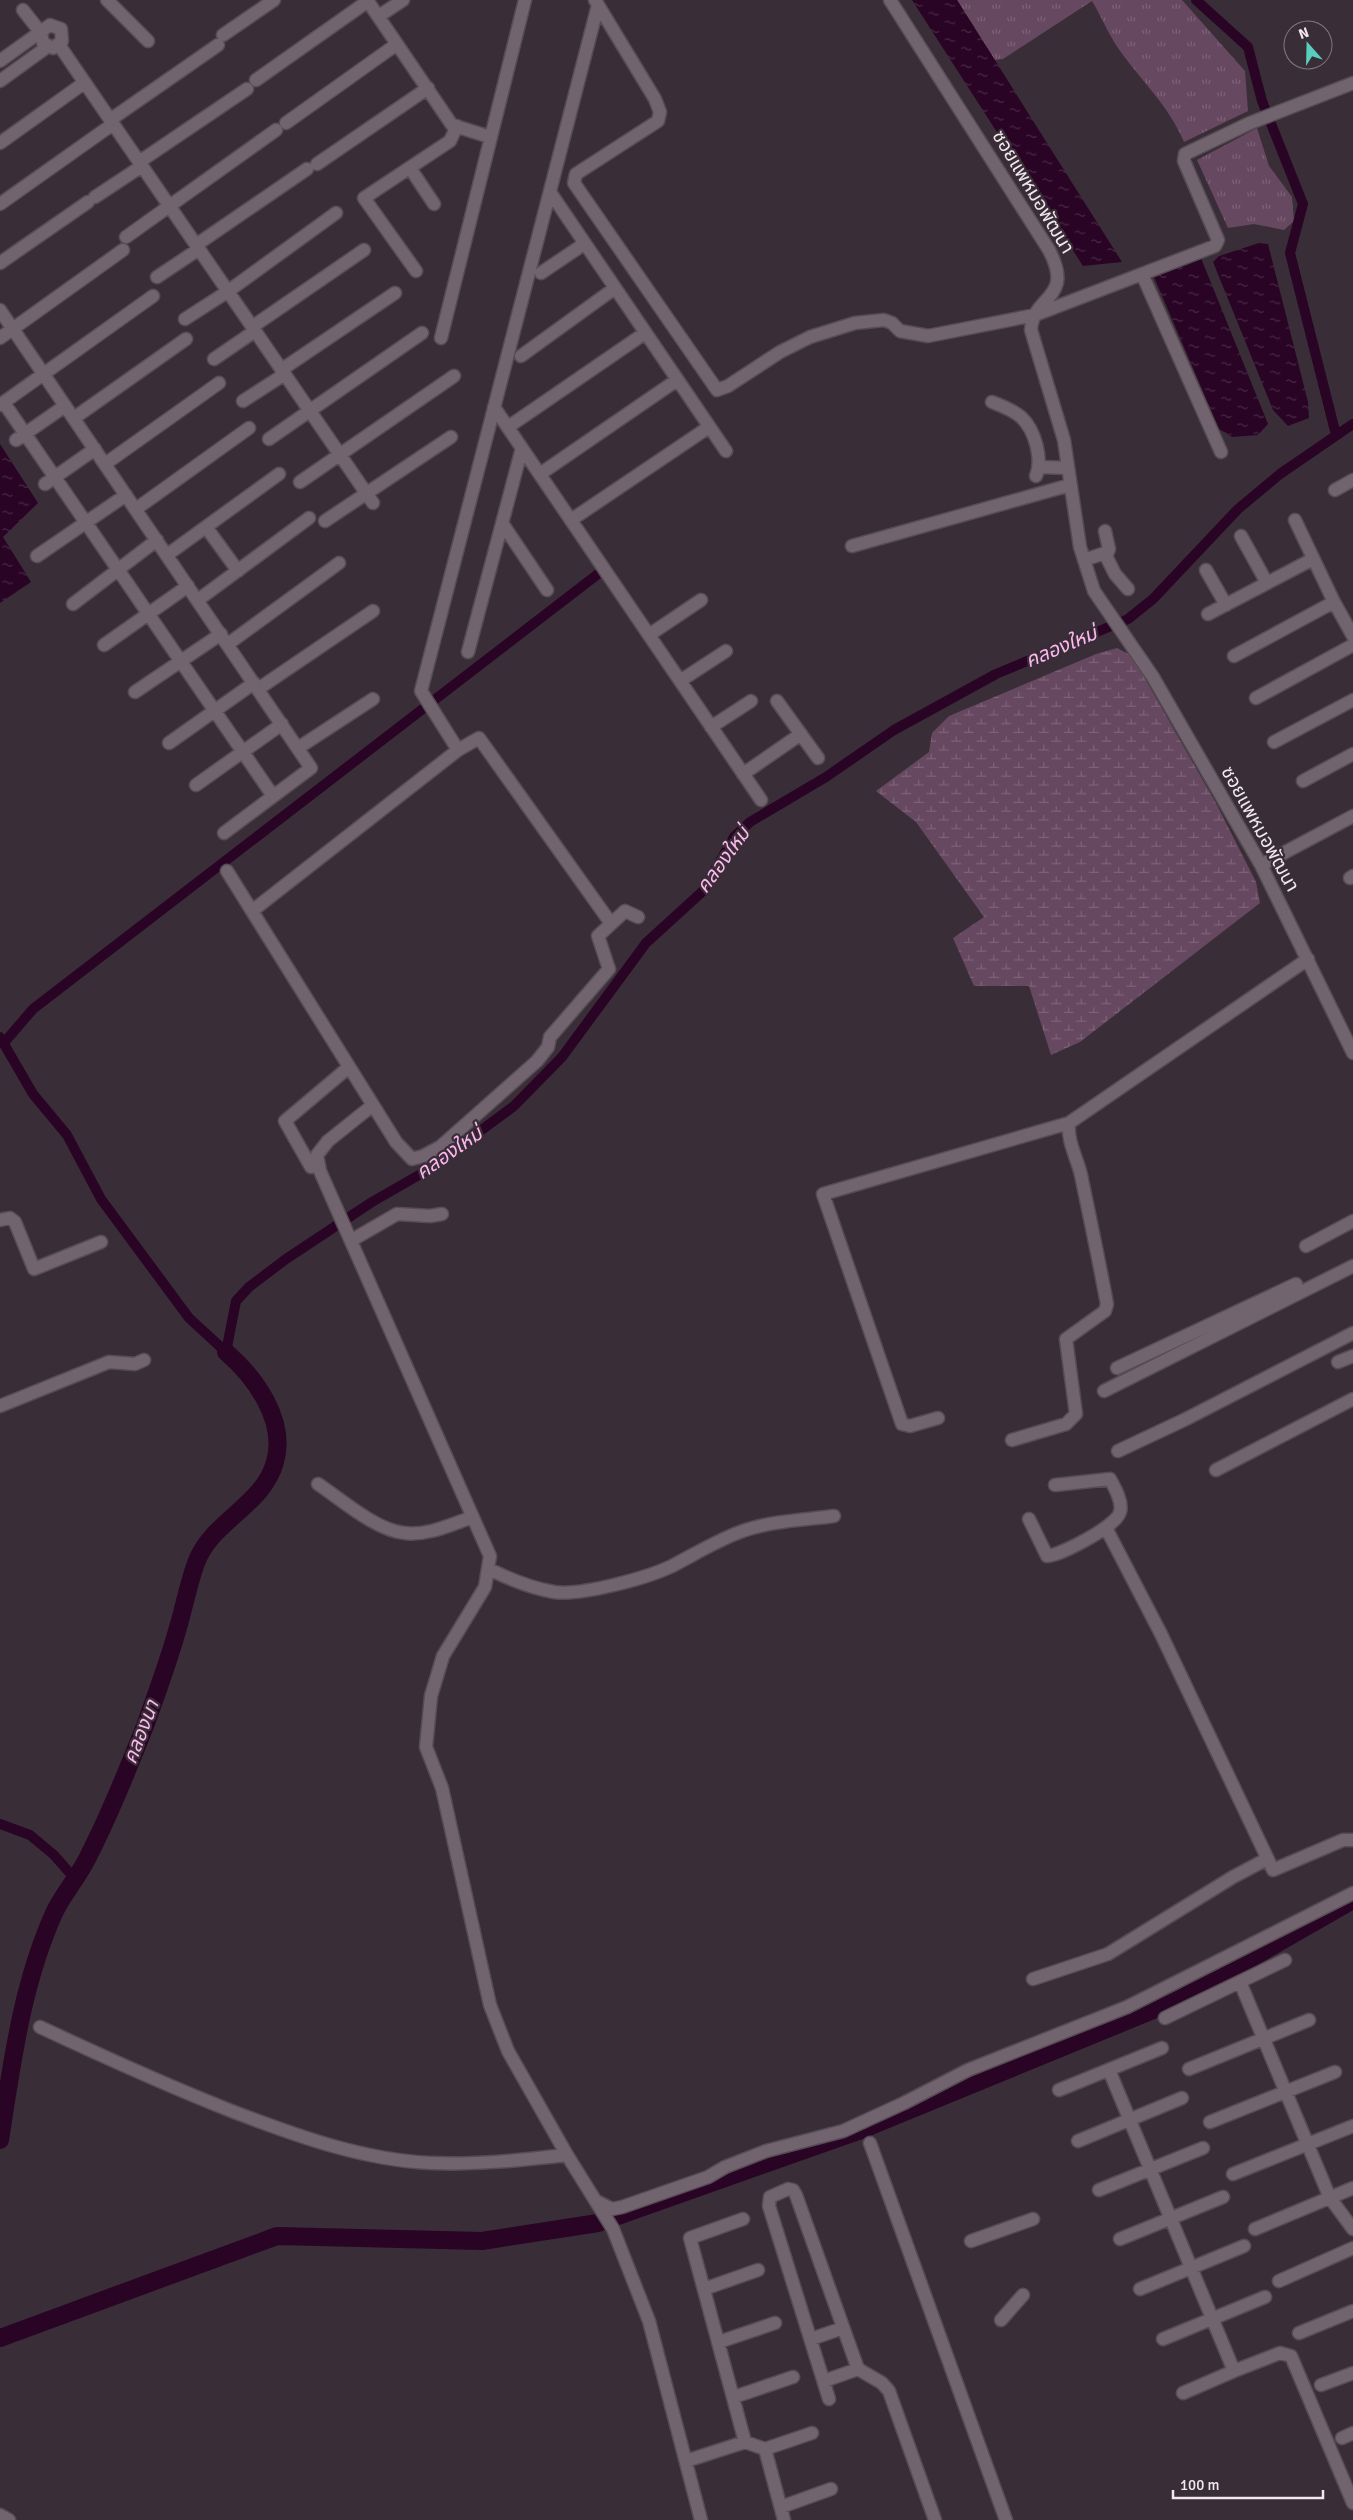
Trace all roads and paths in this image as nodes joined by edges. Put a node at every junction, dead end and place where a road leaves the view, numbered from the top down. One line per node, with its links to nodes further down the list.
1 (107, 0): 11 (street)
2 (274, 0): 19 (street)
3 (368, 0): 9 (street); 23 (street)
4 (403, 0): 9 (street)
5 (525, 0): 21 (street)
6 (890, 0): 45 (street, ซอยแพหมอพัฒนา)
7 (596, 3): 25 (street); 45 (street)
8 (23, 10): 10 (street)
9 (379, 16): 12 (street)
10 (41, 33): 13 (street); 13 (street); 14 (street)
11 (148, 41)
12 (397, 44): 18 (street); 28 (street)
13 (53, 46): 15 (street); 16 (street)
14 (0, 61)
15 (0, 81)
16 (84, 83): 19 (street); 22 (street)
17 (1353, 83): 38 (street)
18 (428, 88): 20 (street); 32 (street)
19 (111, 122): 23 (street); 26 (street)
20 (457, 126): 21 (street); 24 (street)
21 (490, 137): 52 (street)
22 (0, 142)
23 (140, 164): 28 (street); 35 (street)
24 (410, 168): 27 (street); 36 (street)
25 (550, 192): 31 (street); 65 (street)
26 (0, 204)
27 (434, 204)
28 (170, 207): 30 (street); 32 (street)
29 (336, 213): 41 (street)
30 (126, 237)
31 (584, 244): 37 (street); 40 (street)
32 (197, 247): 39 (street); 41 (street)
33 (123, 250): 47 (street)
34 (364, 250): 48 (street)
35 (0, 263)
36 (416, 271)
37 (541, 273)
38 (1142, 274): 45 (street); 77 (street)
39 (157, 277)
40 (615, 288): 49 (street); 54 (street)
41 (227, 292): 46 (street); 48 (street)
42 (395, 293): 56 (street)
43 (153, 296): 57 (street)
44 (0, 310): 47 (street)
45 (1035, 315): 80 (street)
46 (185, 319)
47 (13, 329): 51 (street); 57 (street)
48 (254, 329): 55 (street); 56 (street)
49 (645, 332): 59 (street); 68 (street)
50 (422, 333): 66 (street)
51 (0, 338)
52 (441, 338)
53 (186, 339): 67 (street)
54 (521, 356)
55 (214, 359)
56 (283, 372): 61 (street); 66 (street)
57 (44, 374): 63 (street); 64 (street)
58 (454, 376): 78 (street)
59 (677, 380): 69 (street); 82 (street)
60 (219, 383): 79 (street)
61 (243, 400)
62 (992, 402): 80 (street)
63 (2, 404): 71 (street)
64 (66, 406): 67 (street); 71 (street)
65 (494, 407): 68 (street); 147 (street)
66 (310, 411): 73 (street); 78 (street)
67 (74, 418): 75 (street)
68 (508, 427): 74 (street)
69 (709, 427): 76 (street); 92 (street)
70 (249, 428): 90 (street)
71 (20, 437): 83 (street)
72 (451, 437): 89 (street)
73 (270, 439)
74 (522, 448): 82 (street); 96 (street)
75 (95, 449): 79 (street); 83 (street)
76 (726, 452)
77 (1220, 452)
78 (340, 455): 85 (street); 89 (street)
79 (105, 464): 88 (street)
80 (1068, 465): 86 (street)
81 (279, 474): 97 (street)
82 (540, 474): 92 (street)
83 (50, 480): 95 (street)
84 (1353, 480): 87 (street)
85 (300, 482)
86 (1070, 486): 101 (street); 106 (street)
87 (1335, 490)
88 (126, 494): 90 (street); 95 (street)
89 (370, 498): 94 (street)
90 (136, 510): 100 (street)
91 (309, 518): 110 (street)
92 (571, 520): 123 (street)
93 (1295, 520): 105 (street)
94 (325, 521)
95 (86, 522): 104 (street); 108 (street)
96 (502, 523): 114 (street); 129 (street)
97 (206, 527): 102 (street); 110 (street)
98 (1105, 531): 103 (street)
99 (1241, 536): 111 (street)
100 (157, 540): 102 (street); 108 (street)
101 (852, 546)
102 (167, 554): 112 (street)
103 (1105, 554): 106 (street); 113 (street)
104 (37, 556)
105 (1313, 559): 111 (street); 117 (street)
106 (1084, 560): 158 (street, ซอยแพหมอพัฒนา)
107 (339, 563): 125 (street)
108 (118, 570): 118 (street); 121 (street)
109 (1206, 570): 119 (street)
110 (238, 571): 115 (street)
111 (1268, 583): 119 (street)
112 (188, 586): 115 (street); 121 (street)
113 (1128, 589)
114 (547, 590)
115 (198, 600): 125 (street)
116 (701, 600): 123 (street)
117 (1334, 602): 124 (street); 130 (street)
118 (73, 604)
119 (1226, 605): 122 (street)
120 (373, 611): 133 (street)
121 (148, 614): 126 (street); 131 (street)
122 (1208, 614)
123 (649, 636): 132 (street)
124 (1353, 636)
125 (224, 639): 131 (street); 133 (street)
126 (104, 644)
127 (1353, 645): 135 (street)
128 (726, 651): 132 (street)
129 (468, 652)
130 (1234, 656)
131 (181, 661): 134 (street); 140 (street)
132 (680, 681): 142 (street)
133 (256, 686): 140 (street); 141 (street)
134 (135, 692)
135 (1256, 698)
136 (373, 699): 146 (street)
137 (751, 700): 142 (street)
138 (1353, 700): 144 (street)
139 (777, 701): 143 (street)
140 (215, 711): 145 (street); 148 (street)
141 (282, 724): 146 (street); 148 (street)
142 (711, 727): 151 (street)
143 (801, 734): 150 (street); 151 (street)
144 (1274, 742)
145 (169, 743)
146 (298, 748): 154 (street)
147 (458, 750): 160 (street); 162 (street)
148 (243, 752): 153 (street); 154 (street)
149 (1353, 754): 152 (street)
150 (818, 758)
151 (743, 774): 155 (street)
152 (1303, 781)
153 (196, 785)
154 (273, 796): 157 (street)
155 (761, 800)
156 (1353, 816): 158 (street)
157 (224, 833)
158 (1261, 865): 163 (street, ซอยแพหมอพัฒนา)
159 (226, 871): 160 (street)
160 (252, 912): 165 (street)
161 (638, 916): 162 (street)
162 (610, 922): 166 (street)
163 (1308, 959): 164 (street, ซอยแพหมอพัฒนา); 167 (street)
164 (1353, 1053)
165 (349, 1067): 166 (street); 168 (street)
166 (373, 1105): 172 (street)
167 (1069, 1123): 185 (street); 186 (street)
168 (311, 1167)
169 (442, 1214): 172 (street)
170 (0, 1220): 173 (street)
171 (1353, 1221): 174 (street)
172 (349, 1235): 192 (street)
173 (101, 1242)
174 (1306, 1246)
175 (1353, 1258): 181 (street)
176 (1353, 1266): 182 (street)
177 (1353, 1333): 187 (street)
178 (1353, 1356): 180 (street)
179 (144, 1360): 184 (street)
180 (1338, 1362)
181 (1118, 1368)
182 (1104, 1391)
183 (1353, 1399): 188 (street)
184 (0, 1406)
185 (938, 1418)
186 (1012, 1440)
187 (1118, 1452)
188 (1216, 1470)
189 (318, 1484): 192 (street)
190 (1055, 1485): 194 (street)
191 (834, 1516): 195 (street)
192 (473, 1517): 195 (street)
193 (1029, 1519): 194 (street)
194 (1106, 1528): 197 (street)
195 (487, 1577): 220 (street)
196 (1353, 1840): 197 (street)
197 (1267, 1859): 200 (street)
198 (1353, 1893): 227 (street)
199 (1285, 1960): 201 (street)
200 (1033, 1979)
201 (1240, 1982): 202 (street); 205 (street)
202 (1164, 2018)
203 (1309, 2020): 205 (street)
204 (40, 2027): 220 (street)
205 (1263, 2039): 207 (street); 211 (street)
206 (1162, 2048): 208 (street)
207 (1189, 2069)
208 (1109, 2070): 210 (street); 213 (street)
209 (1335, 2072): 211 (street)
210 (1059, 2090)
211 (1286, 2092): 214 (street); 218 (street)
212 (1182, 2098): 213 (street)
213 (1130, 2119): 216 (street); 221 (street)
214 (1210, 2122)
215 (1353, 2126): 218 (street)
216 (1078, 2141)
217 (870, 2143): 274 (street)
218 (1308, 2144): 222 (street); 226 (street)
219 (1203, 2148): 221 (street)
220 (567, 2155): 227 (street)
221 (1150, 2169): 224 (street); 229 (street)
222 (1233, 2174)
223 (1353, 2188): 226 (street)
224 (1099, 2190)
225 (1223, 2197): 229 (street)
226 (1330, 2198): 231 (street); 232 (street)
227 (599, 2203): 265 (street)
228 (1033, 2219): 234 (street)
229 (1171, 2219): 233 (street); 237 (street)
230 (743, 2220): 240 (street)
231 (1353, 2228)
232 (1255, 2229)
233 (1120, 2239)
234 (972, 2241)
235 (1244, 2246): 237 (street)
236 (1353, 2248): 239 (street)
237 (1191, 2268): 241 (street); 245 (street)
238 (758, 2270): 240 (street)
239 (1279, 2281)
240 (704, 2289): 252 (street)
241 (1140, 2289)
242 (1023, 2295): 246 (street)
243 (1265, 2298): 245 (street)
244 (1353, 2310): 249 (street)
245 (1212, 2319): 251 (street); 254 (street)
246 (1001, 2320)
247 (775, 2323): 252 (street)
248 (843, 2328): 250 (street); 250 (street); 253 (street)
249 (1299, 2333)
250 (811, 2339): 257 (street)
251 (1163, 2340)
252 (719, 2342): 260 (street)
253 (858, 2369): 257 (street); 273 (street)
254 (1234, 2372): 259 (street); 267 (street)
255 (1353, 2372): 258 (street)
256 (792, 2377): 260 (street)
257 (824, 2381): 261 (street)
258 (1321, 2385)
259 (1183, 2394)
260 (734, 2397): 263 (street)
261 (829, 2399)
262 (812, 2433): 264 (street)
263 (745, 2442): 264 (street); 265 (street)
264 (765, 2449): 268 (street)
265 (686, 2461): 271 (street)
266 (830, 2489): 268 (street)
267 (1353, 2503)
268 (780, 2507): 272 (street)
269 (0, 2515): 270 (street)
270 (9, 2520)
271 (701, 2520)
272 (784, 2520)
273 (934, 2520)
274 (1006, 2520)

